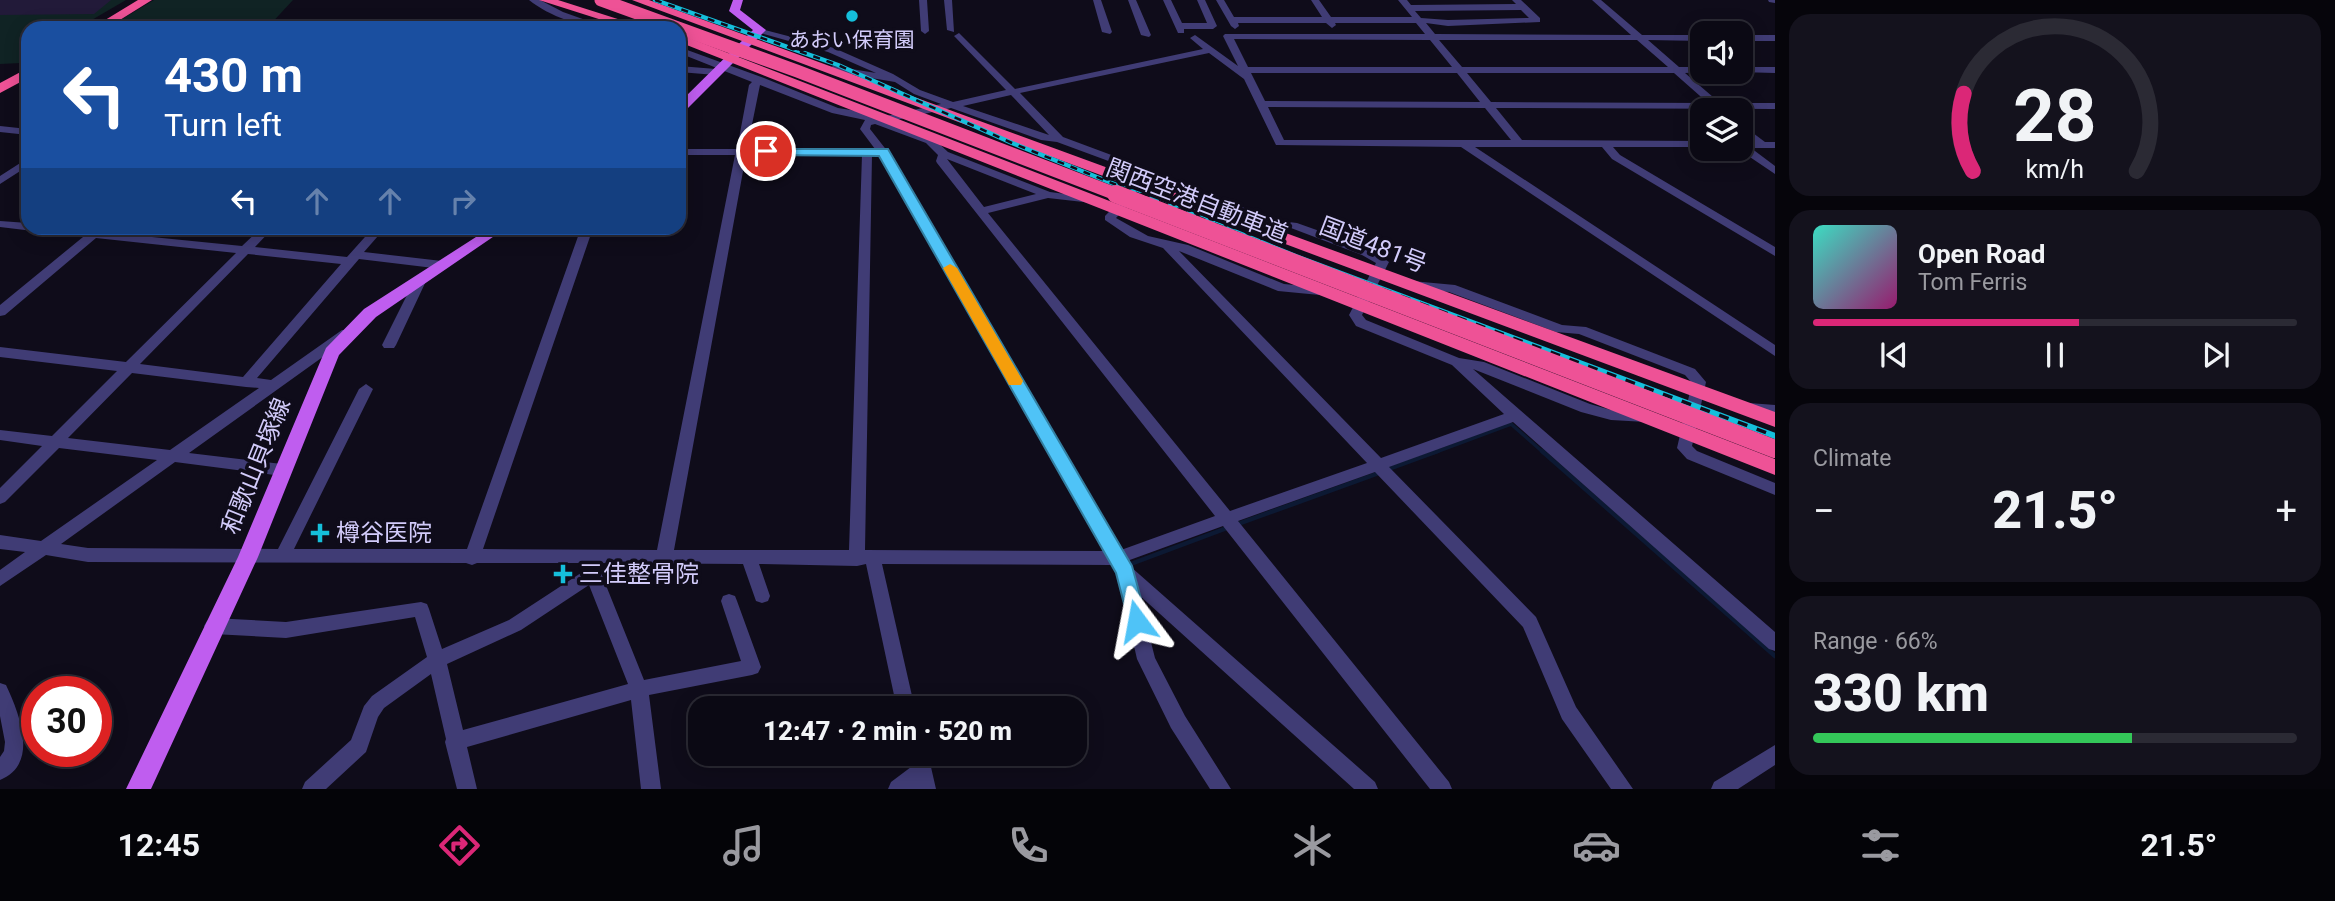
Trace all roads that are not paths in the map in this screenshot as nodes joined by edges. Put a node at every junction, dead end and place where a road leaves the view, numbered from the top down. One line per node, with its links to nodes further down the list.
1 (134, 0): 27 (highway)
2 (146, 0): 28 (highway)
3 (533, 0): 29 (street)
4 (545, 0): 30 (highway)
5 (561, 0): 31 (highway)
6 (575, 0): 32 (highway)
7 (582, 0): 33 (highway)
8 (601, 0): 34 (highway, 関西空港自動車道, bridge)
9 (610, 0): 36 (highway)
10 (621, 0): 35 (highway, bridge)
11 (638, 0): 36 (highway, 国道481号)
12 (738, 0): 41 (main road)
13 (923, 0): 38 (street)
14 (947, 0): 71 (street)
15 (1097, 0): 39 (street)
16 (1132, 0): 42 (street)
17 (1167, 0): 18 (street)
18 (1201, 0)
19 (1220, 0): 25 (street)
20 (1315, 0): 24 (street)
21 (1596, 0): 46 (street)
22 (1406, 4): 23 (street); 26 (street)
23 (1520, 4): 26 (street)
24 (1328, 19): 25 (street); 26 (street); 44 (street)
25 (1231, 20): 43 (street)
26 (1419, 20): 45 (street)
27 (99, 21)
28 (110, 21)
29 (582, 21)
30 (616, 21)
31 (620, 21)
32 (634, 21)
33 (640, 21)
34 (655, 21)
35 (677, 21)
36 (696, 21): 41 (highway, 国道481号)
37 (686, 24): 65 (highway, bridge)
38 (925, 31)
39 (1107, 32)
40 (686, 33): 65 (highway, 関西空港自動車道, bridge)
41 (755, 35): 55 (highway, 国道481号); 56 (main road); 68 (street)
42 (1146, 35)
43 (1242, 36): 44 (street); 59 (street)
44 (1339, 37): 45 (street)
45 (1433, 37): 46 (street); 60 (street)
46 (1639, 37): 48 (street); 61 (street)
47 (1195, 38): 54 (street)
48 (1690, 38)
49 (1753, 38): 50 (street)
50 (1775, 38)
51 (686, 43): 65 (highway)
52 (686, 43): 56 (highway)
53 (686, 45): 56 (street)
54 (1212, 50): 59 (street); 71 (street)
55 (814, 64): 68 (street); 80 (highway, 国道481号)
56 (725, 66): 58 (street); 67 (street); 73 (main road); 81 (highway)
57 (21, 68): 69 (highway)
58 (686, 69)
59 (1240, 69): 60 (street); 75 (street)
60 (1461, 70): 61 (street); 74 (street)
61 (1675, 70): 62 (street); 72 (street)
62 (1690, 70)
63 (1753, 70): 64 (street)
64 (1775, 70)
65 (790, 73): 145 (highway, 関西空港自動車道, bridge); 147 (highway, 関西空港自動車道)
66 (21, 76): 70 (highway)
67 (761, 80): 81 (street); 93 (street)
68 (898, 80): 76 (street)
69 (0, 82)
70 (0, 89)
71 (1014, 92): 76 (street); 85 (street)
72 (1708, 98)
73 (686, 102)
74 (1486, 103): 75 (street); 78 (street); 87 (street)
75 (1261, 104): 86 (street)
76 (951, 105): 80 (street); 85 (street)
77 (1775, 106): 79 (street)
78 (1690, 107)
79 (1753, 107)
80 (934, 108): 81 (street); 102 (highway, 国道481号)
81 (881, 120): 96 (street); 97 (street); 105 (highway)
82 (0, 129): 83 (street)
83 (21, 131)
84 (1753, 137): 91 (street)
85 (1059, 139): 102 (street)
86 (1463, 143): 87 (street); 129 (street)
87 (1519, 143): 88 (street)
88 (1604, 144): 89 (street); 118 (street)
89 (1690, 144)
90 (1753, 145): 91 (street)
91 (1762, 145): 92 (street)
92 (1775, 145)
93 (741, 151): 94 (street); 95 (street); 159 (street)
94 (686, 152)
95 (867, 152): 96 (street); 161 (street)
96 (883, 152): 162 (street)
97 (944, 154): 104 (street); 107 (street)
98 (1753, 154): 100 (street)
99 (21, 166): 101 (street)
100 (1775, 171)
101 (0, 181)
102 (1142, 185): 103 (highway, 国道481号); 106 (street)
103 (1163, 192): 121 (highway, 国道481号); 121 (street)
104 (1048, 195): 105 (street); 107 (street)
105 (1093, 200): 106 (highway)
106 (1118, 209): 116 (street); 124 (highway)
107 (981, 211): 153 (street)
108 (0, 224): 109 (street)
109 (21, 226)
110 (92, 235): 126 (street)
111 (134, 235): 117 (street)
112 (260, 235): 117 (street)
113 (373, 235): 119 (street)
114 (488, 235): 120 (main road, 和歌山貝塚線)
115 (585, 235): 158 (street)
116 (1168, 247): 124 (street); 148 (street)
117 (244, 250): 119 (street); 132 (street)
118 (1775, 252)
119 (352, 258): 120 (street); 133 (street)
120 (442, 265): 122 (main road, 和歌山貝塚線)
121 (1378, 273): 123 (highway, 国道481号); 125 (street)
122 (421, 279): 127 (main road, 和歌山貝塚線); 128 (street)
123 (1411, 285): 136 (highway, 国道481号); 136 (street)
124 (1335, 292): 125 (highway)
125 (1362, 303): 131 (street); 140 (highway)
126 (0, 312)
127 (347, 333): 134 (street); 150 (main road, 和歌山貝塚線)
128 (389, 345)
129 (1775, 351)
130 (0, 352): 132 (street)
131 (1457, 362): 139 (street); 140 (street)
132 (127, 369): 133 (street); 144 (street)
133 (246, 382): 134 (street)
134 (272, 385): 146 (street)
135 (366, 389): 157 (street)
136 (1697, 393): 137 (highway, 国道481号); 142 (street)
137 (1737, 407): 138 (street); 141 (highway, 国道481号)
138 (1775, 410)
139 (1515, 416): 148 (street); 170 (street)
140 (1655, 418): 142 (highway)
141 (1775, 421)
142 (1688, 431): 149 (highway); 151 (street)
143 (0, 435): 144 (street)
144 (55, 442): 146 (street); 152 (street)
145 (1775, 449)
146 (172, 457): 150 (street); 155 (street)
147 (1775, 461)
148 (1378, 465): 153 (street); 187 (street)
149 (1775, 467)
150 (282, 470): 156 (main road, 和歌山貝塚線)
151 (1775, 489)
152 (0, 498)
153 (1226, 520): 162 (street); 186 (street)
154 (0, 542): 155 (street)
155 (45, 548): 156 (street); 164 (street)
156 (248, 557): 157 (street); 169 (main road, 和歌山貝塚線)
157 (282, 557): 158 (street)
158 (471, 558): 163 (street)
159 (664, 558): 160 (street); 163 (street)
160 (752, 558): 161 (street); 165 (street)
161 (865, 559): 162 (street); 174 (street)
162 (1121, 565): 166 (street); 168 (street)
163 (590, 566): 171 (street); 172 (street)
164 (0, 579)
165 (762, 596)
166 (1153, 596): 168 (street); 185 (street)
167 (730, 601): 172 (street)
168 (1133, 602): 184 (street)
169 (213, 626): 171 (street); 179 (main road, 和歌山貝塚線)
170 (1775, 643)
171 (437, 660): 175 (street); 180 (street)
172 (639, 689): 175 (street); 182 (street)
173 (0, 691): 177 (street)
174 (902, 696)
175 (454, 742): 181 (street)
176 (1775, 754): 188 (street)
177 (0, 771)
178 (922, 771): 183 (street)
179 (138, 789)
180 (312, 789)
181 (467, 789)
182 (651, 789)
183 (898, 789)
184 (1221, 789)
185 (1368, 789)
186 (1442, 789)
187 (1623, 789)
188 (1721, 789)

